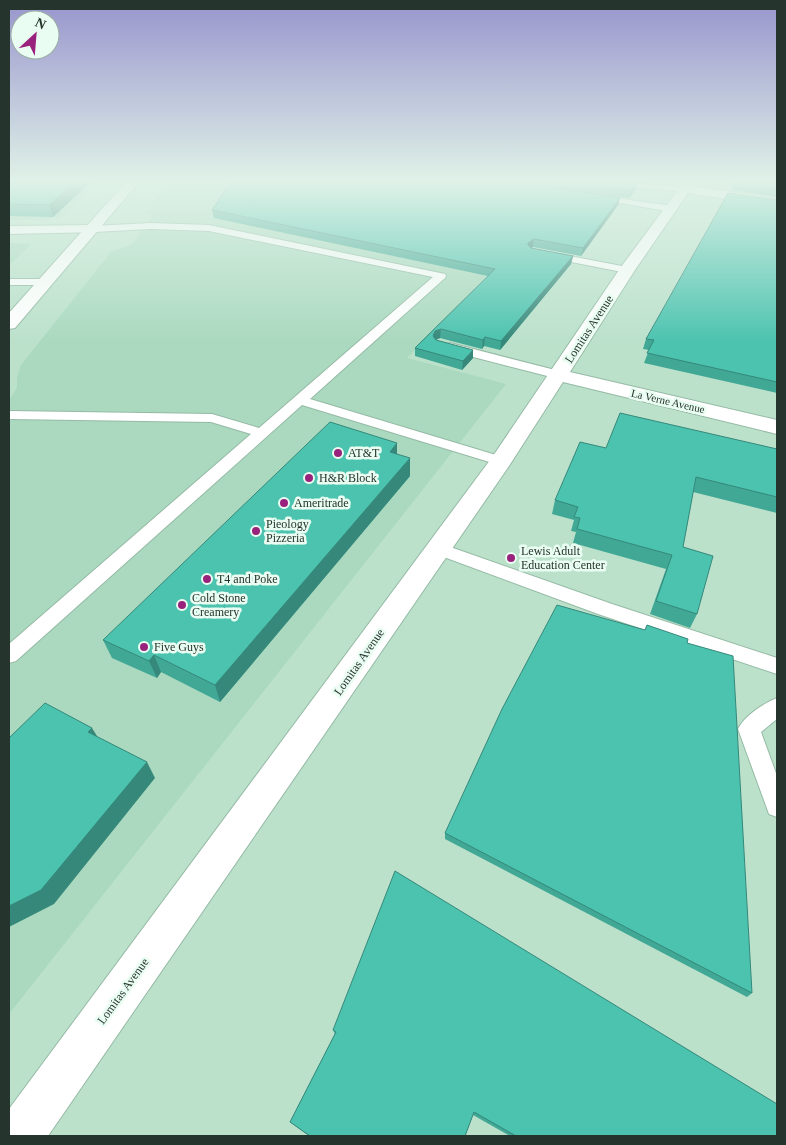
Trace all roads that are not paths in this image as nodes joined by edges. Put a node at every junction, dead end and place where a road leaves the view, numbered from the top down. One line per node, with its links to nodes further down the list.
1 (87, 235): 9 (street)
2 (176, 235): 3 (lane)
3 (207, 235)
4 (243, 235): 13 (lane)
5 (652, 235): 7 (street, Lomitas Avenue)
6 (542, 254): 7 (lane)
7 (628, 270): 12 (street, Lomitas Avenue)
8 (9, 282): 9 (lane)
9 (46, 282): 10 (street)
10 (9, 324)
11 (440, 344): 12 (lane)
12 (559, 376): 15 (street, La Verne Avenue); 17 (street, Lomitas Avenue)
13 (300, 400): 16 (lane); 17 (lane)
14 (9, 415): 16 (lane)
15 (777, 427)
16 (262, 433): 19 (lane)
17 (501, 461): 18 (street, Lomitas Avenue)
18 (439, 548): 20 (lane); 23 (street, Lomitas Avenue)
19 (9, 655)
20 (777, 666)
21 (777, 707): 22 (lane)
22 (777, 806)
23 (19, 1136)

